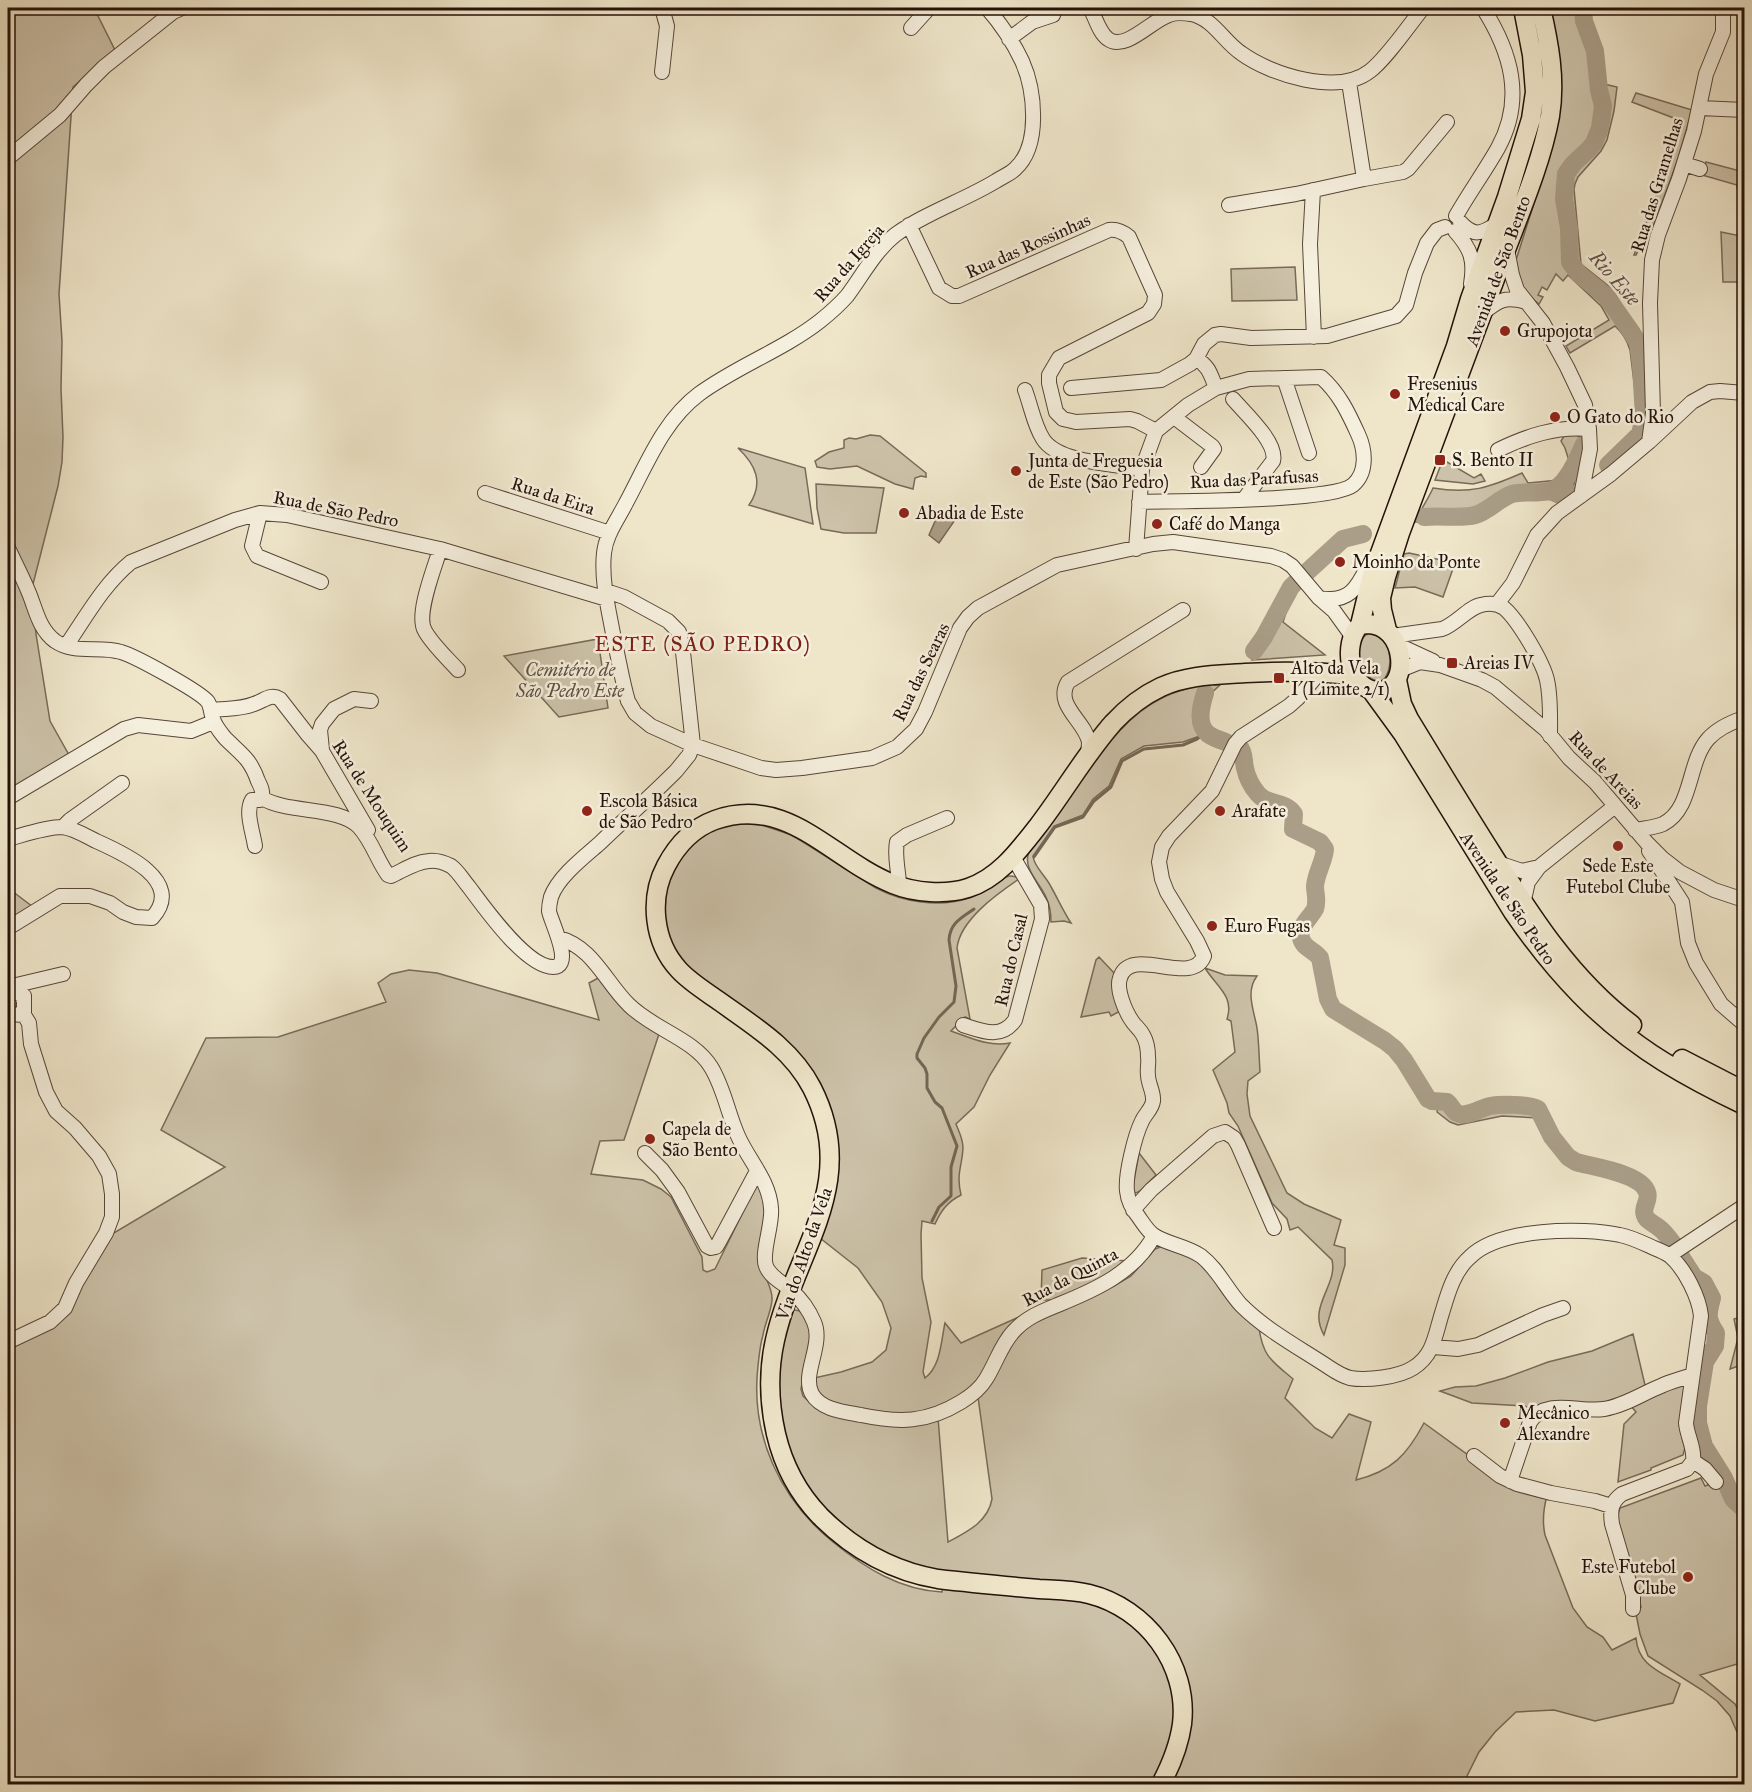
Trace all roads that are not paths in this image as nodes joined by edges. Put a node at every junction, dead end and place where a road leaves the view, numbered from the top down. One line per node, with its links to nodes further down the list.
1 (182, 8): 19 (street)
2 (662, 8): 14 (street)
3 (929, 8): 12 (street)
4 (987, 8): 13 (street, Rua da Igreja)
5 (1055, 8): 13 (street)
6 (1090, 8): 15 (street)
7 (1423, 8): 15 (street)
8 (1483, 8): 25 (street)
9 (1523, 8): 26 (main road, Avenida de São Bento)
10 (1541, 8): 28 (main road, Avenida de São Bento)
11 (1724, 8): 16 (street, Rua das Gramelhas)
12 (911, 28)
13 (1009, 39): 27 (street, Rua da Igreja)
14 (662, 72)
15 (1349, 82): 22 (street)
16 (1700, 108): 17 (street); 20 (street, Rua das Gramelhas)
17 (1744, 110)
18 (1448, 122): 22 (street)
19 (8, 158)
20 (1684, 164): 21 (street); 40 (street, Rua das Gramelhas)
21 (1700, 169)
22 (1364, 179): 23 (street)
23 (1313, 190): 24 (street); 32 (street)
24 (1229, 205)
25 (1454, 224): 26 (street); 29 (street); 32 (street)
26 (1497, 224): 29 (main road, Avenida de São Bento)
27 (909, 225): 44 (street, Rua das Rossinhas); 56 (street, Rua da Igreja)
28 (1507, 247): 30 (street); 31 (main road, Avenida de São Bento)
29 (1470, 299): 55 (main road, Avenida de São Bento)
30 (1526, 302): 31 (street); 43 (street)
31 (1483, 313): 65 (main road, Avenida de São Bento)
32 (1314, 337): 33 (street)
33 (1196, 359): 35 (street); 36 (street)
34 (1284, 378): 36 (street, Rua das Parafusas); 47 (street); 52 (street, Rua das Parafusas)
35 (1071, 388)
36 (1216, 388): 41 (street, Rua das Parafusas)
37 (1025, 390): 49 (street)
38 (1744, 393): 42 (street)
39 (1233, 399): 52 (street)
40 (1653, 413): 42 (street); 45 (street, Rua das Gramelhas)
41 (1173, 417): 44 (street, Rua das Parafusas); 48 (street)
42 (1667, 424): 45 (street)
43 (1589, 429): 46 (street); 51 (street)
44 (1156, 431): 49 (street)
45 (1649, 442): 51 (street)
46 (1497, 450)
47 (1309, 453)
48 (1201, 467)
49 (1142, 469): 53 (street)
50 (485, 493): 56 (street, Rua da Eira)
51 (1581, 496): 63 (street)
52 (1244, 499): 53 (street, Rua das Parafusas)
53 (1139, 502): 59 (street)
54 (260, 513): 58 (street, Rua de São Pedro); 60 (street); 67 (street, Rua de São Pedro)
55 (1391, 521): 62 (street); 66 (main road, Avenida de São Bento)
56 (610, 533): 61 (street, Rua da Igreja)
57 (8, 548): 67 (street)
58 (440, 549): 61 (street, Rua de São Pedro); 70 (street)
59 (1136, 549): 62 (street, Rua das Searas); 79 (street, Rua das Searas)
60 (321, 582)
61 (606, 595): 79 (street, Rua das Searas); 79 (street, Rua de São Pedro)
62 (1319, 598): 66 (street, Rua das Searas)
63 (1497, 604): 65 (street); 77 (street)
64 (1183, 610): 78 (street)
65 (1392, 636): 66 (main road); 68 (street, Rua de Areias); 71 (main road, Avenida de São Pedro)
66 (1353, 637): 69 (main road); 72 (main road)
67 (66, 646): 75 (street)
68 (1440, 665): 71 (street, Rua de Areias); 77 (street, Rua de Areias)
69 (1325, 666): 72 (main road, Via do Alto da Vela); 78 (main road, Via do Alto da Vela); 110 (street)
70 (458, 670)
71 (1398, 675): 73 (main road); 92 (main road, Avenida de São Pedro)
72 (1356, 676): 73 (main road, Avenida de São Pedro)
73 (1371, 690): 106 (main road, Avenida de São Pedro)
74 (370, 700): 80 (street)
75 (212, 716): 80 (street, Rua de Mouquim); 82 (street); 83 (street)
76 (1744, 718): 87 (street)
77 (1550, 736): 84 (street, Rua de Areias)
78 (1092, 738): 91 (main road, Via do Alto da Vela)
79 (693, 745): 99 (street)
80 (322, 751): 94 (street, Rua de Mouquim)
81 (122, 783): 86 (street)
82 (8, 798)
83 (262, 798): 90 (street); 94 (street)
84 (1615, 806): 87 (street, Rua de Areias); 93 (street)
85 (947, 818): 95 (street)
86 (63, 827): 88 (street); 98 (street)
87 (1635, 830): 89 (street, Rua de Areias)
88 (8, 839)
89 (1647, 843): 96 (street, Rua de Areias); 104 (street)
90 (255, 846)
91 (1013, 857): 95 (main road, Via do Alto da Vela); 105 (street, Rua do Casal)
92 (1498, 863): 93 (street); 97 (main road, Avenida de São Pedro)
93 (1539, 867): 97 (street)
94 (405, 868): 99 (street)
95 (899, 886): 114 (main road, Via do Alto da Vela)
96 (1744, 900)
97 (1523, 904): 106 (main road, Avenida de São Pedro)
98 (8, 928)
99 (559, 938): 108 (street, Rua da Quinta)
100 (63, 974): 101 (street)
101 (8, 988): 103 (street)
102 (8, 1014): 103 (street)
103 (24, 1015): 116 (street)
104 (1744, 1024)
105 (963, 1025)
106 (1744, 1093)
107 (645, 1153): 108 (street)
108 (757, 1171): 114 (street, Rua da Quinta)
109 (1744, 1206): 113 (street)
110 (1133, 1210): 111 (street); 112 (street)
111 (1274, 1228)
112 (1154, 1236): 114 (street, Rua da Quinta); 117 (street)
113 (1670, 1256): 117 (street); 118 (street)
114 (792, 1291): 125 (main road, Via do Alto da Vela)
115 (1563, 1308): 117 (street)
116 (8, 1340)
117 (1433, 1347)
118 (1692, 1375): 120 (street); 121 (street)
119 (1474, 1456): 121 (street)
120 (1693, 1461): 122 (street); 123 (street)
121 (1510, 1481): 123 (street)
122 (1716, 1482)
123 (1611, 1506): 124 (street)
124 (1633, 1609)
125 (1161, 1785)

